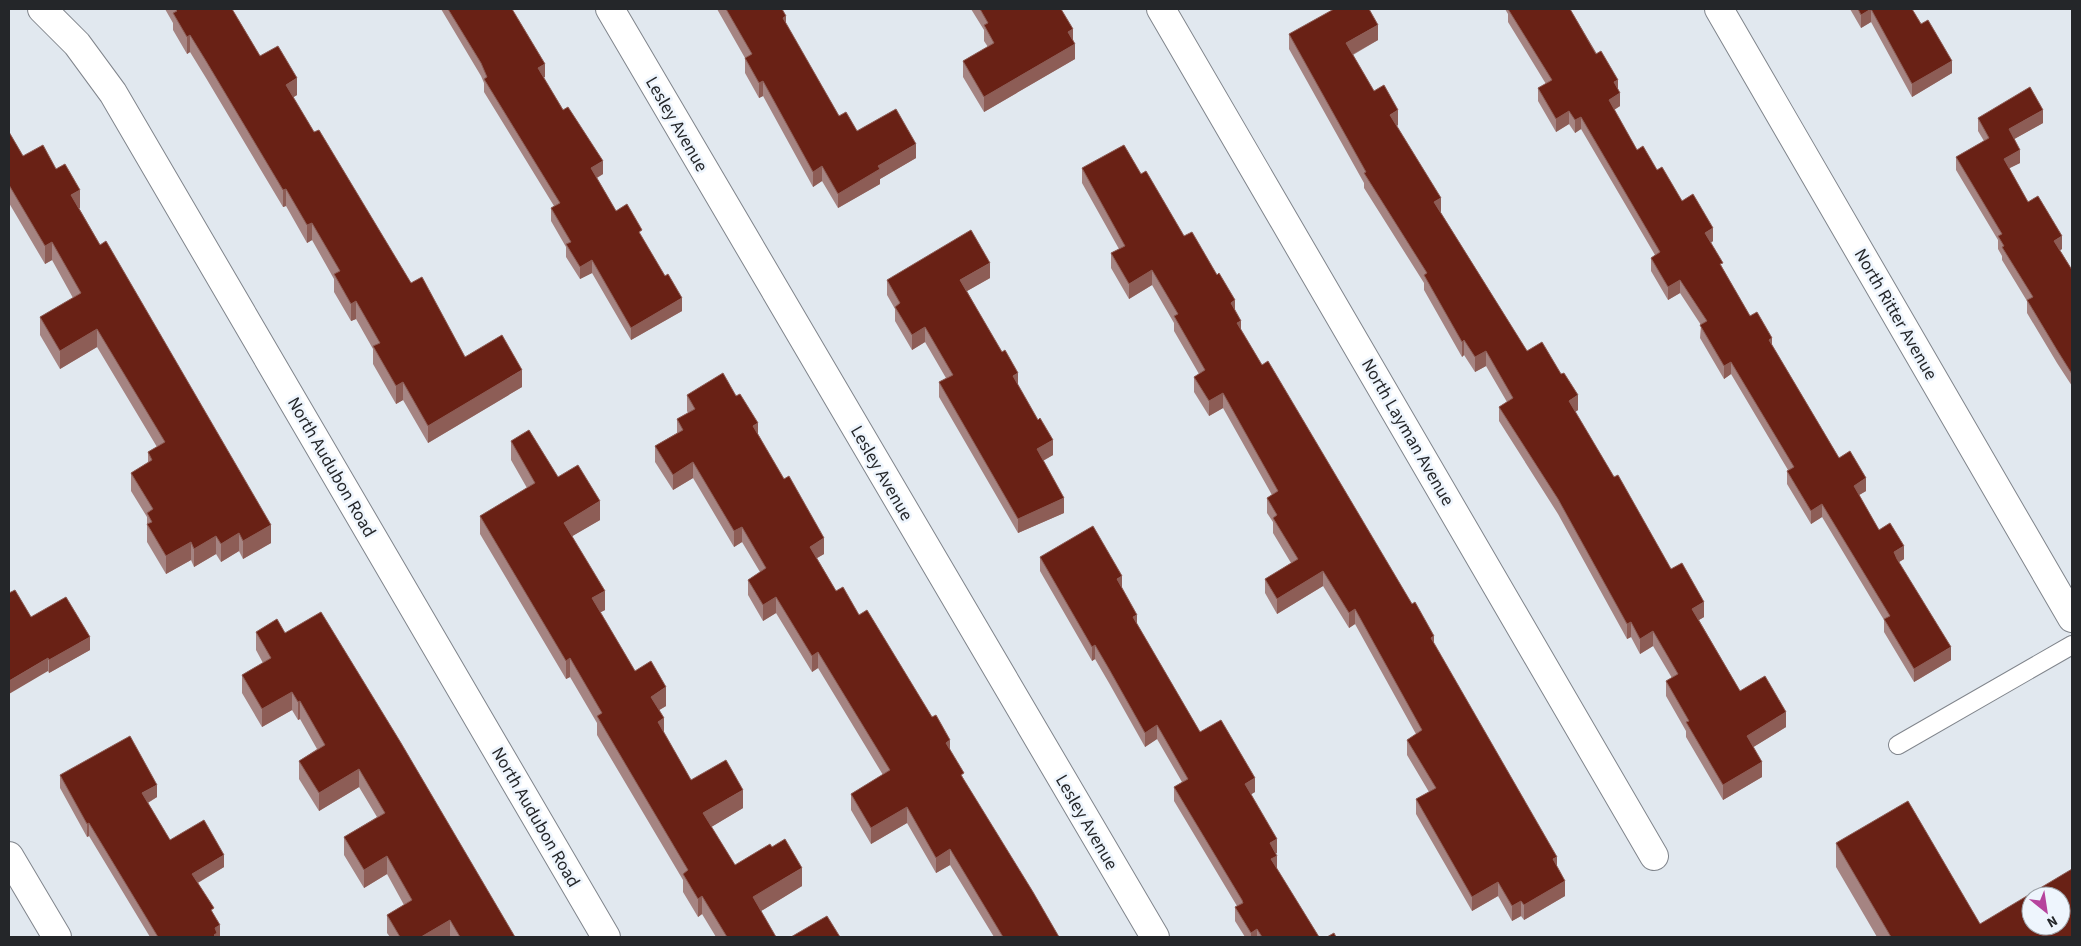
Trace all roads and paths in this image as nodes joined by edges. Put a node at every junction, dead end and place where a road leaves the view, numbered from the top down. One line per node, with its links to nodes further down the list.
1 (42, 9): 11 (street, North Audubon Road)
2 (610, 9): 12 (street, Lesley Avenue)
3 (1161, 9): 9 (street, North Layman Avenue)
4 (1719, 9): 5 (street, North Ritter Avenue)
5 (2072, 618)
6 (2072, 645): 7 (lane)
7 (1898, 745)
8 (9, 856): 10 (street)
9 (1654, 856)
10 (56, 937)
11 (606, 937)
12 (1154, 937)

